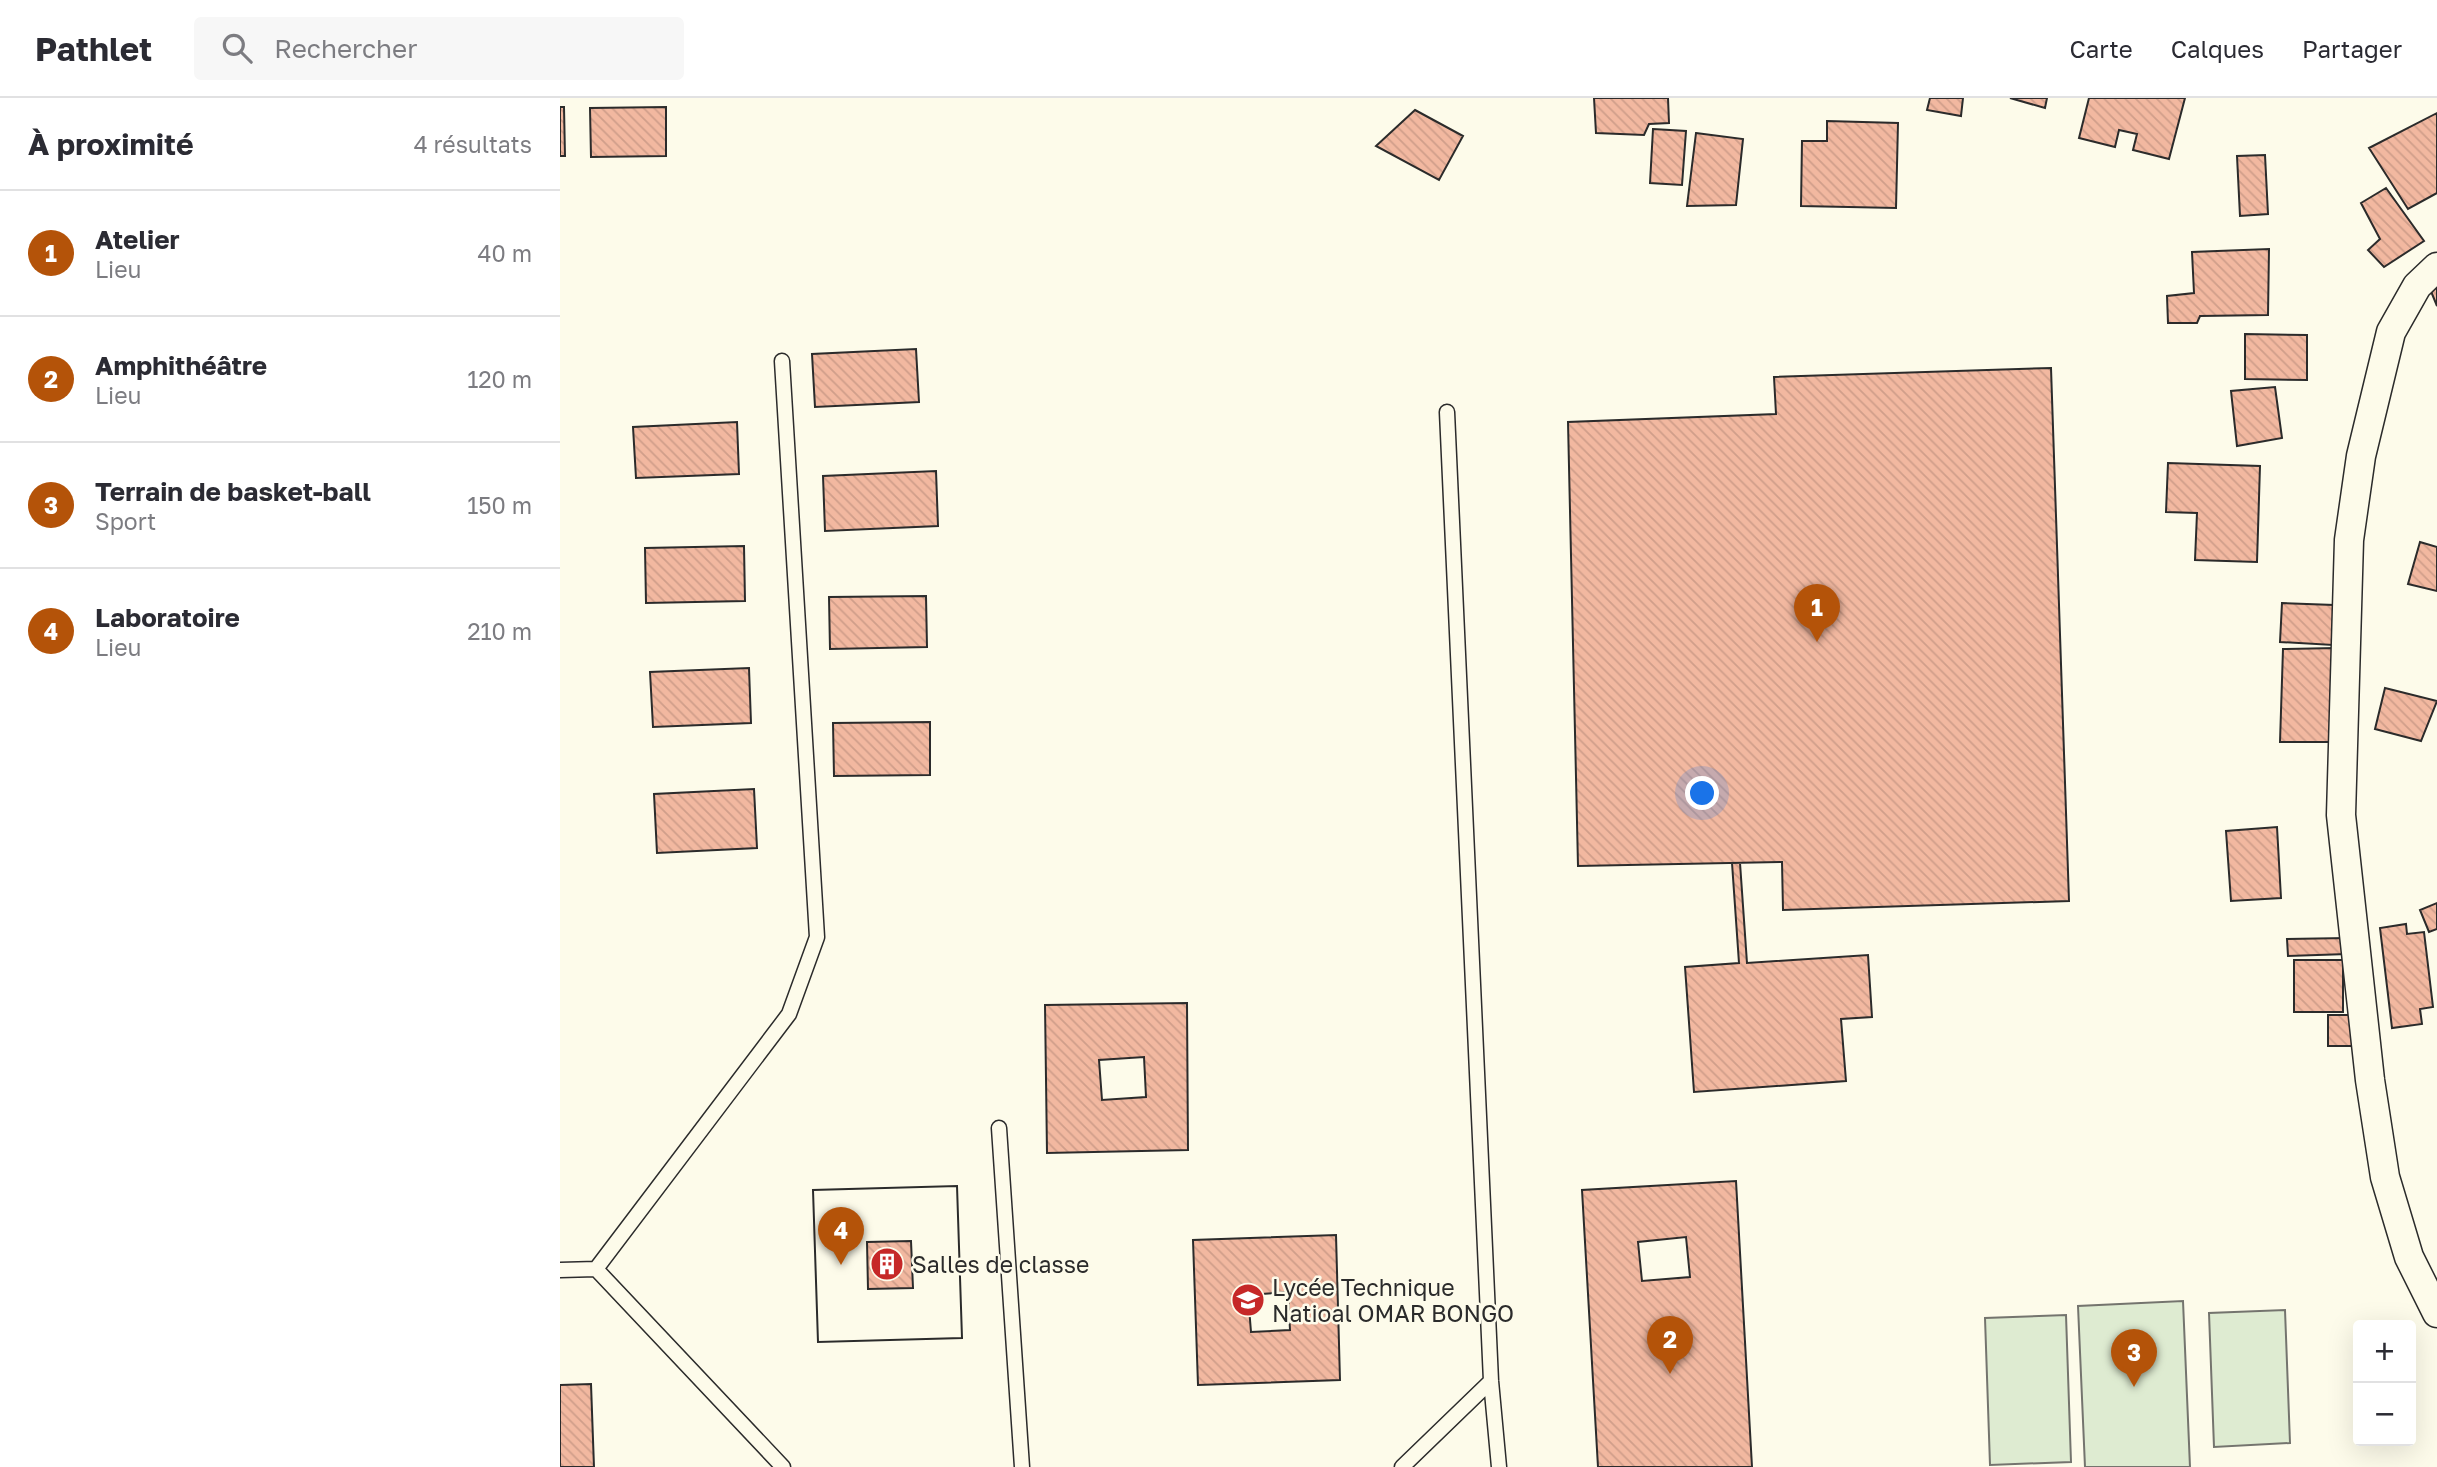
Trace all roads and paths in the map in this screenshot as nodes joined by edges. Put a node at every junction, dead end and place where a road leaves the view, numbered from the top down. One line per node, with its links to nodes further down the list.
1 (2437, 267): 7 (street)
2 (782, 361): 5 (lane)
3 (1447, 412): 8 (lane)
4 (999, 1128): 10 (lane)
5 (596, 1269): 6 (lane); 9 (lane)
6 (560, 1270)
7 (2437, 1313)
8 (1491, 1381): 11 (lane); 12 (lane)
9 (783, 1467)
10 (1022, 1467)
11 (1402, 1467)
12 (1499, 1467)

